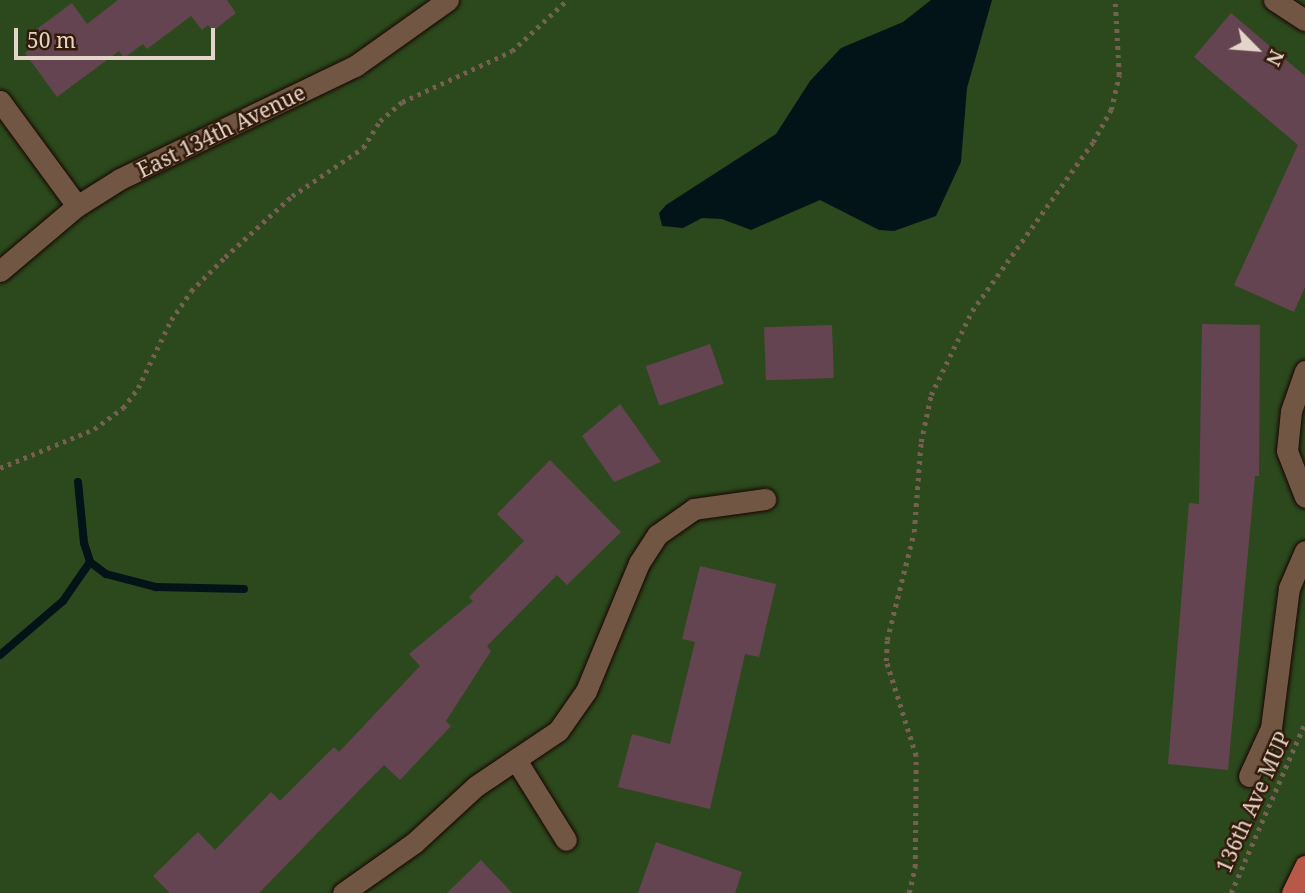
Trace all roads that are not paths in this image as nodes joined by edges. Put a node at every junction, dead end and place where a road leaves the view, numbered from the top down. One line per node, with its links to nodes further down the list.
1 (448, 0): 5 (street, East 134th Avenue)
2 (1275, 0): 3 (street)
3 (1305, 20)
4 (0, 101): 5 (street)
5 (77, 206): 6 (street, East 134th Avenue)
6 (0, 271)
7 (1305, 371): 8 (street)
8 (1305, 497)
9 (765, 499): 11 (street)
10 (1305, 551): 12 (street)
11 (516, 760): 13 (street); 15 (street)
12 (1249, 776)
13 (566, 840)
14 (1305, 866): 16 (main road)
15 (343, 893)
16 (1292, 893)

